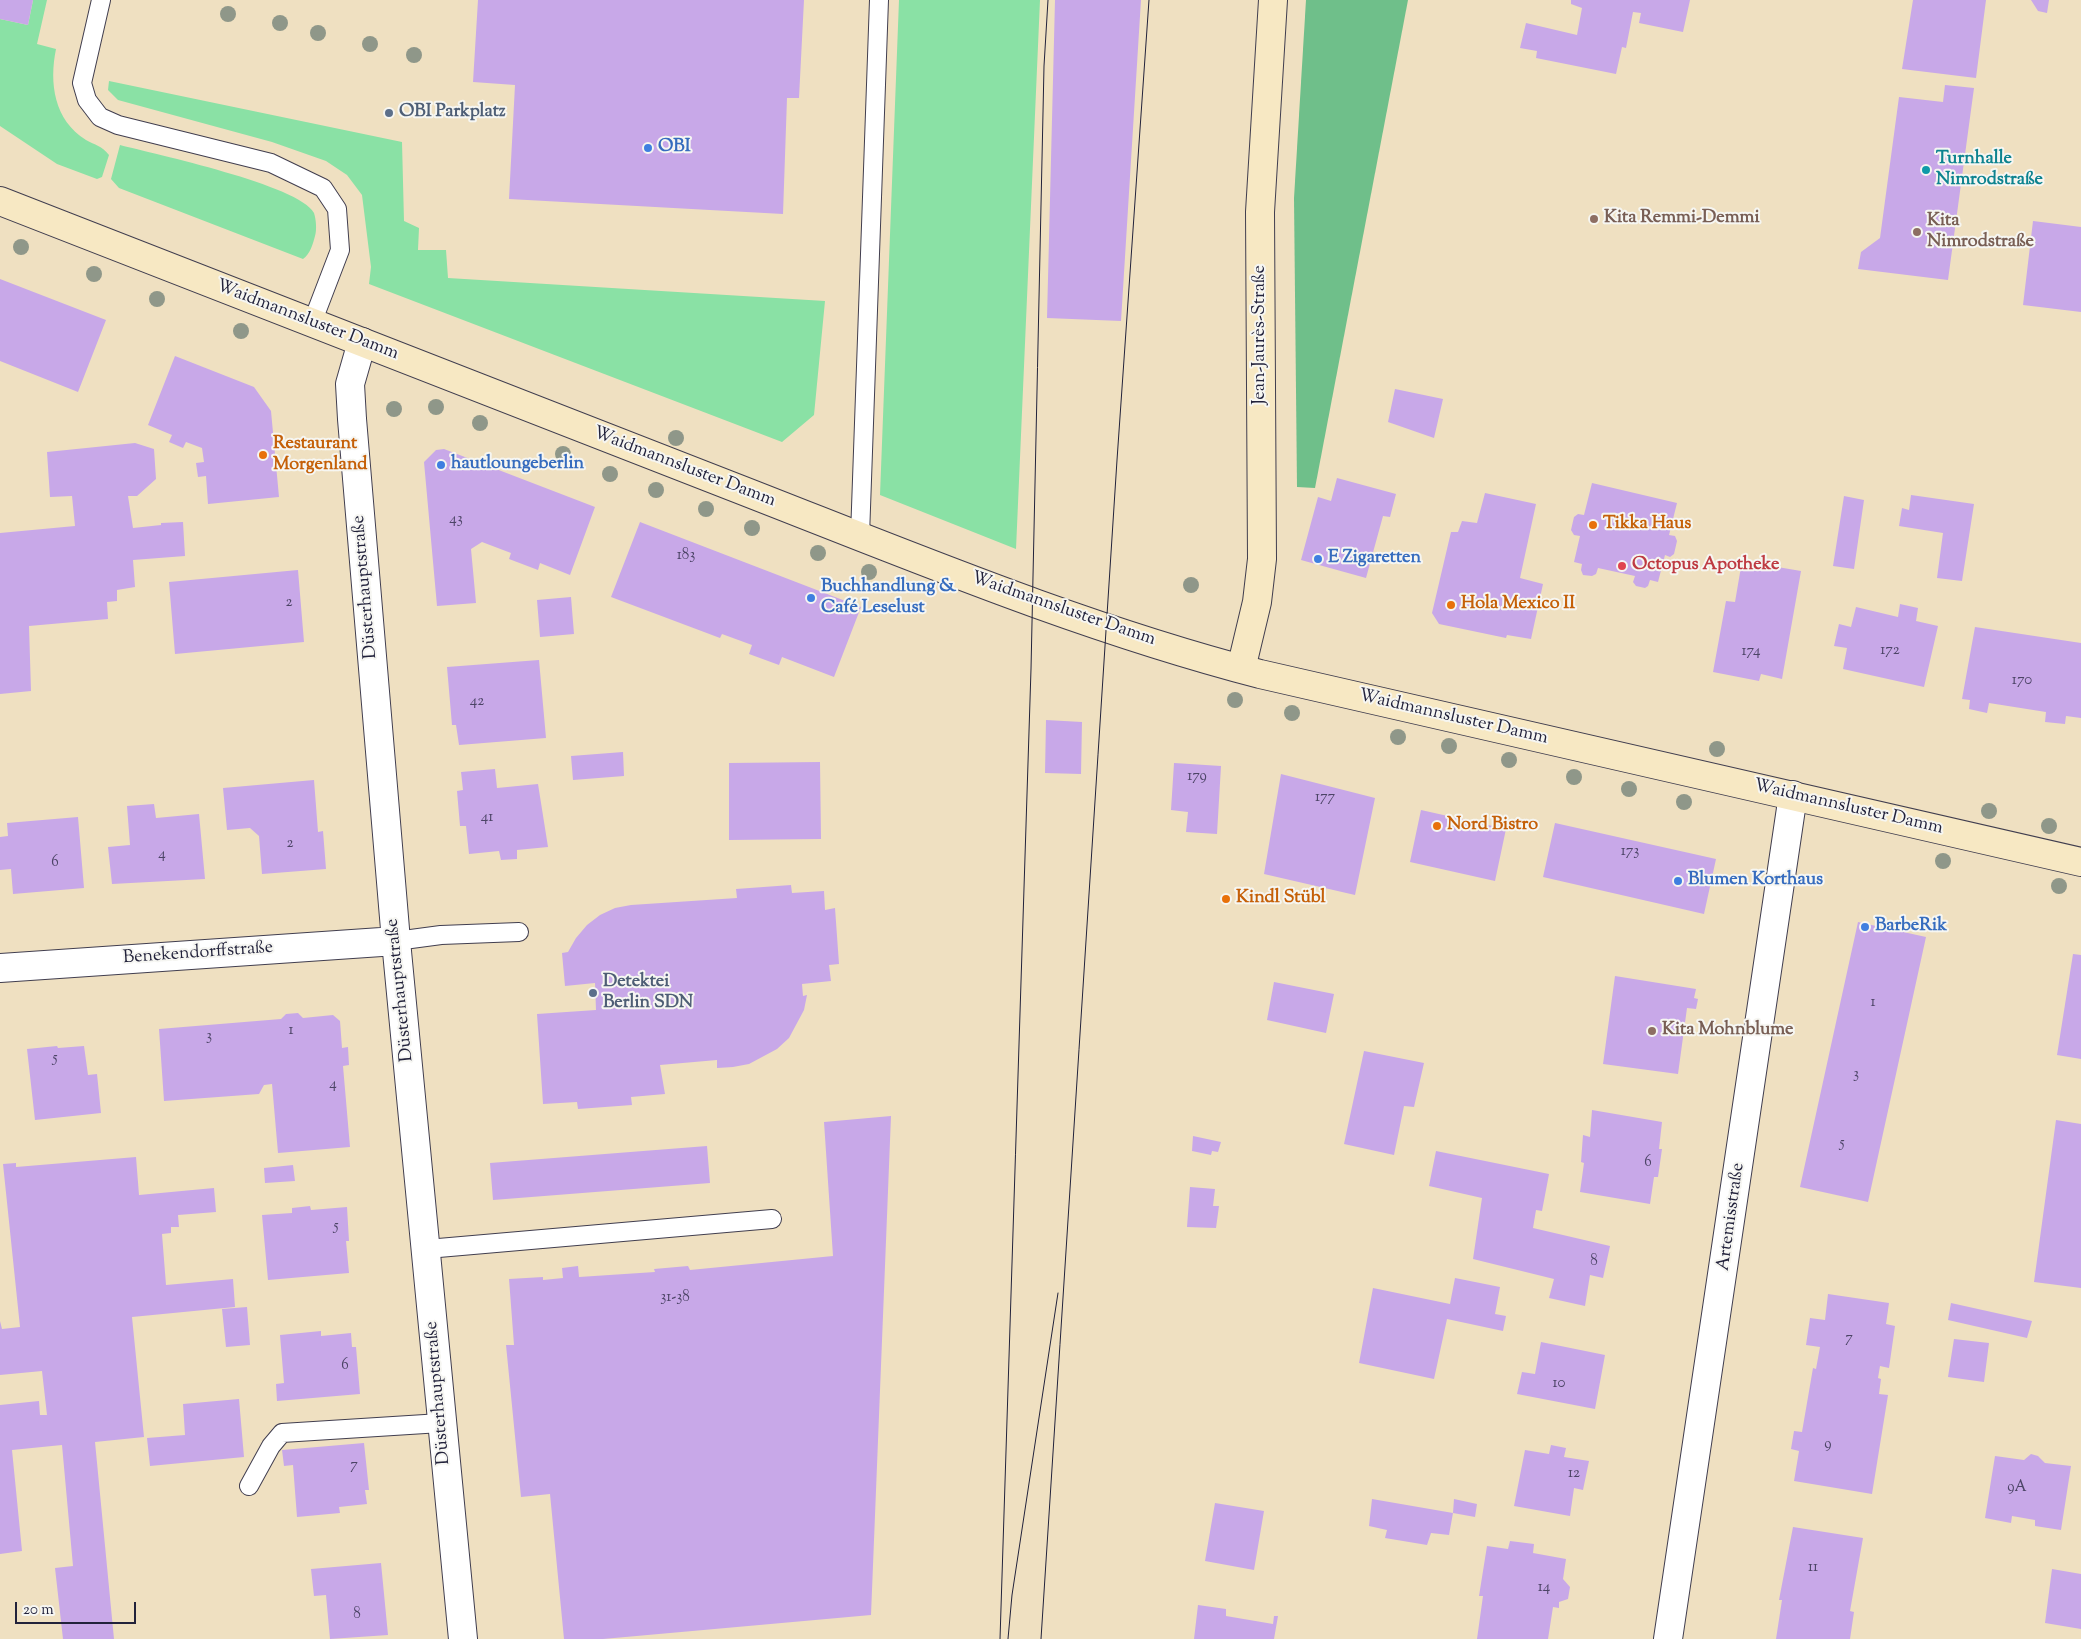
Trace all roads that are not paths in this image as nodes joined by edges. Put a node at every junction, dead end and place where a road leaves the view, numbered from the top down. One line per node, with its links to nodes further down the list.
1 (101, 0): 5 (lane)
2 (880, 0): 7 (lane)
3 (1273, 0): 8 (main road, Jean-Jaurès-Straße)
4 (0, 201): 5 (main road, Waidmannsluster Damm)
5 (312, 323): 6 (main road, Waidmannsluster Damm)
6 (362, 342): 7 (main road, Waidmannsluster Damm); 12 (street, Düsterhauptstraße)
7 (860, 536): 8 (main road, Waidmannsluster Damm)
8 (1242, 669): 9 (main road, Waidmannsluster Damm)
9 (1794, 795): 10 (main road, Waidmannsluster Damm); 19 (street, Artemisstraße)
10 (2081, 862)
11 (519, 932): 12 (lane)
12 (396, 941): 13 (street, Benekendorffstraße); 15 (street, Düsterhauptstraße)
13 (0, 968)
14 (772, 1219): 15 (lane)
15 (427, 1249): 16 (street, Düsterhauptstraße)
16 (442, 1423): 17 (lane); 18 (street, Düsterhauptstraße)
17 (249, 1486)
18 (463, 1639)
19 (1668, 1639)

